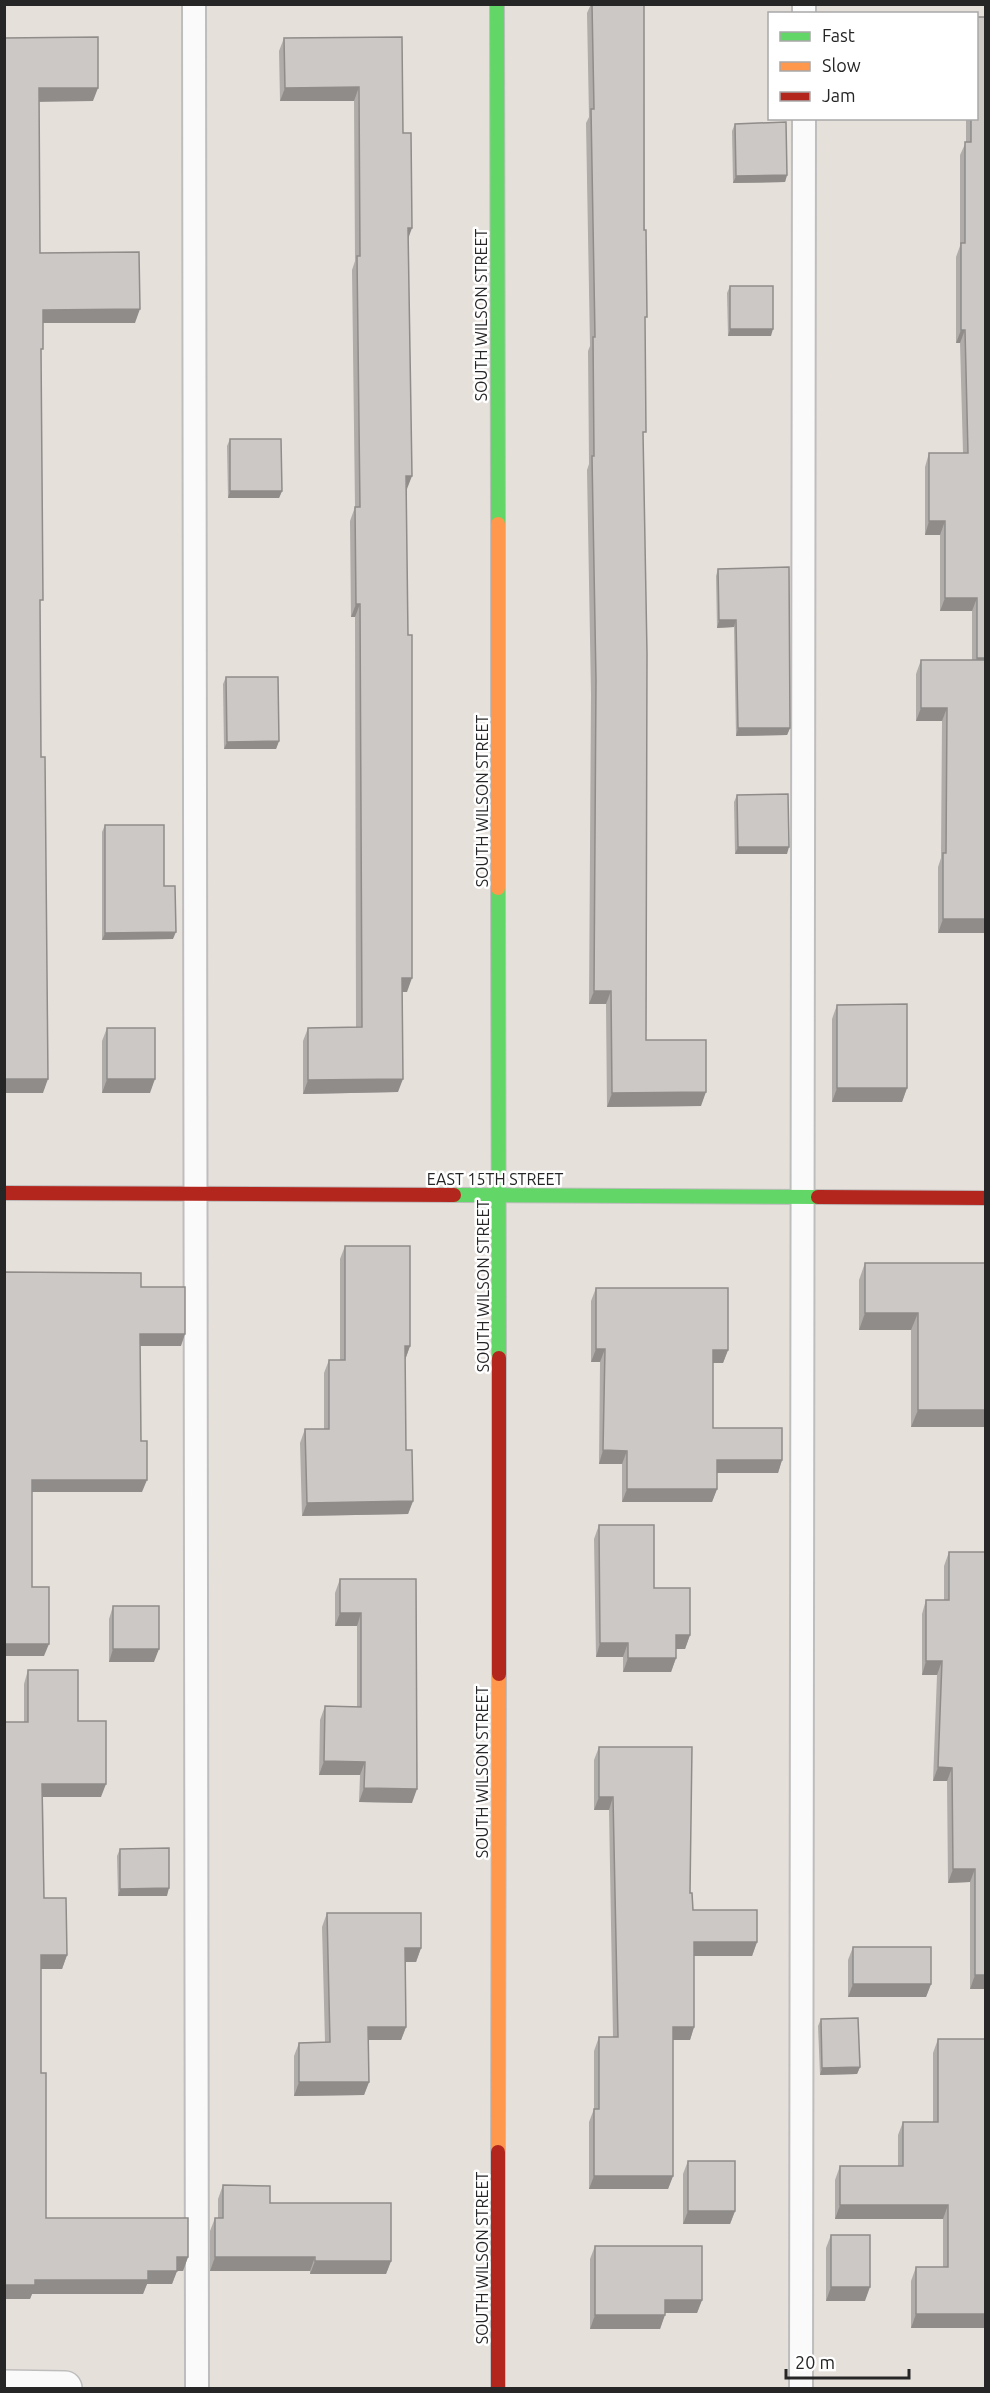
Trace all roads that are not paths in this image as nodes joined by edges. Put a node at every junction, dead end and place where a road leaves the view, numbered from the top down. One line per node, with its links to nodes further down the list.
1 (194, 4): 5 (lane)
2 (497, 4): 6 (street, SOUTH WILSON STREET)
3 (804, 120): 7 (lane)
4 (4, 1193): 5 (street, EAST 15TH STREET)
5 (196, 1194): 6 (street, EAST 15TH STREET); 11 (lane)
6 (499, 1196): 7 (street, EAST 15TH STREET); 12 (street, SOUTH WILSON STREET)
7 (802, 1198): 8 (street, EAST 15TH STREET); 13 (lane)
8 (986, 1198)
9 (4, 2387): 10 (street)
10 (65, 2388)
11 (197, 2388)
12 (498, 2388)
13 (801, 2388)

